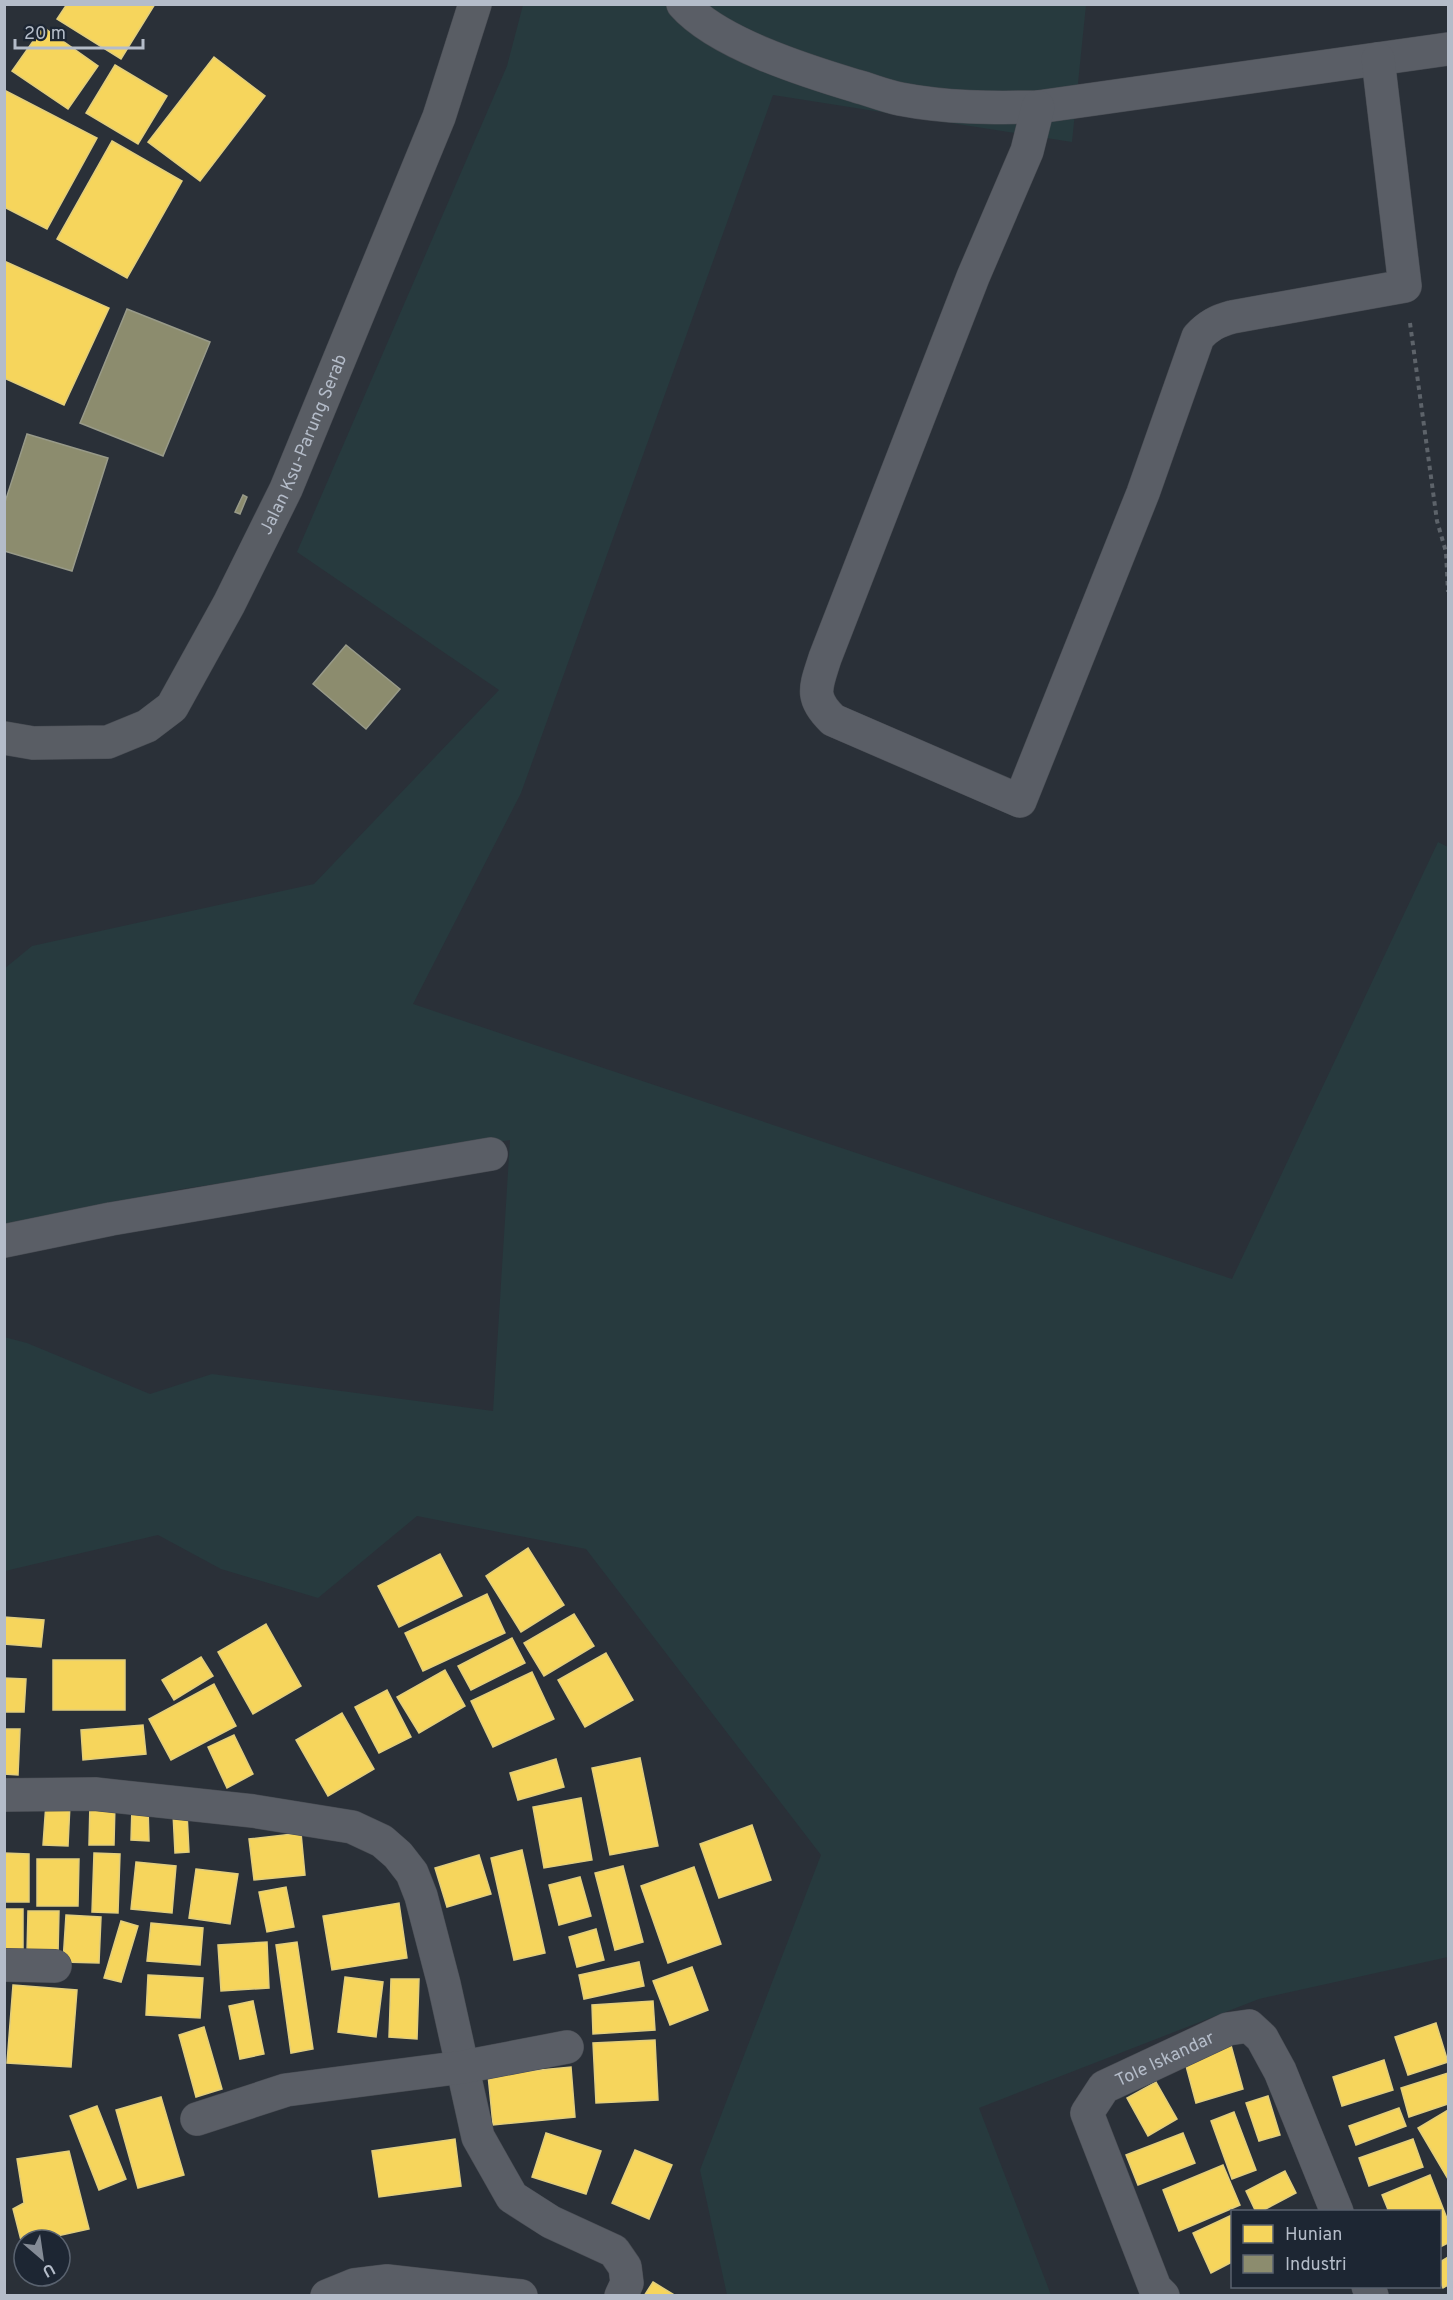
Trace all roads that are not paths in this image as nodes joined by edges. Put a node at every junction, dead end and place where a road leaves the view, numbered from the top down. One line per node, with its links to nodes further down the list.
1 (475, 4): 6 (street, Jalan Ksu-Parung Serab)
2 (682, 4): 5 (street)
3 (1449, 49): 4 (street)
4 (1377, 59): 5 (street); 5 (street)
5 (1038, 107)
6 (4, 738)
7 (491, 1154): 8 (street)
8 (4, 1241)
9 (4, 1795): 13 (street)
10 (4, 1965): 11 (street)
11 (55, 1966)
12 (567, 2047): 13 (street)
13 (463, 2067): 14 (street); 18 (street)
14 (197, 2119)
15 (1337, 2210): 19 (street, Tole Iskandar)
16 (327, 2295): 17 (street)
17 (521, 2295)
18 (621, 2295)
19 (1163, 2295)

